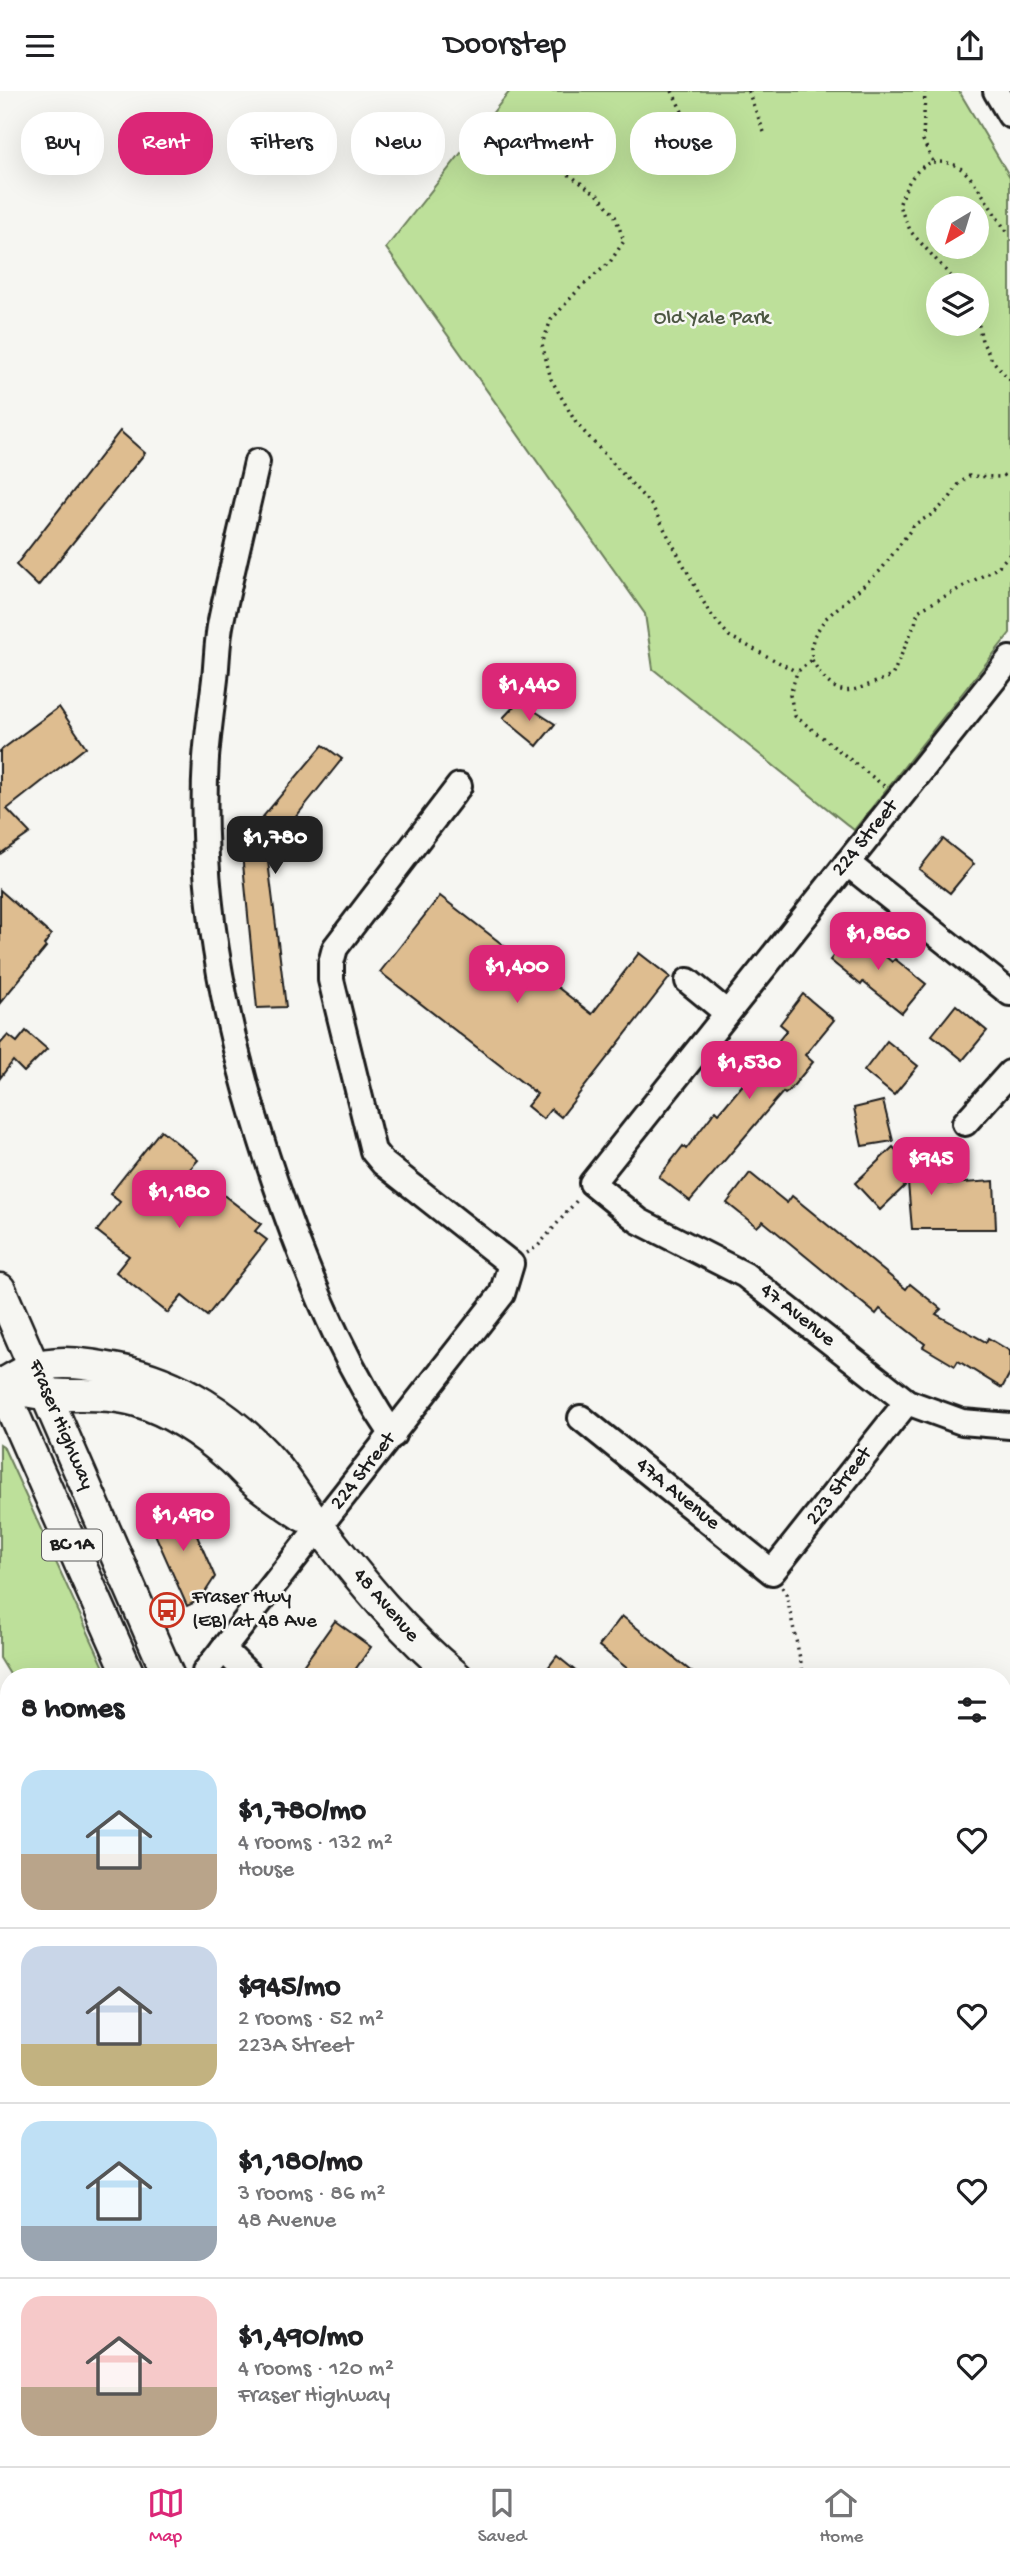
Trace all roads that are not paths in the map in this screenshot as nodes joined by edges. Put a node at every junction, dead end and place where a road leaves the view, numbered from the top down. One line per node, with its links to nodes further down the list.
1 (996, 91): 2 (street)
2 (1010, 115)
3 (257, 462): 20 (street)
4 (1010, 659): 6 (street, 224 Street)
5 (459, 786): 20 (street, 224 Street)
6 (847, 863): 8 (street); 9 (street, 224 Street)
7 (688, 981): 9 (street)
8 (1010, 993)
9 (727, 1013): 12 (street, 224 Street)
10 (1010, 1073): 11 (street)
11 (965, 1123)
12 (592, 1183): 17 (street, 47 Avenue)
13 (0, 1289): 14 (main road, Fraser Highway / BC 1A)
14 (35, 1367): 15 (main road, 48 Avenue); 16 (main road, Fraser Highway / BC 1A); 21 (main road, 48 Avenue)
15 (0, 1384): 16 (main road, 48 Avenue); 24 (main road, Fraser Highway / BC 1A)
16 (48, 1395): 21 (main road, 48 Avenue); 25 (main road, Fraser Highway / BC 1A)
17 (907, 1402): 19 (street, 47 Avenue); 22 (street, 223 Street)
18 (581, 1418): 22 (street, 47A Avenue)
19 (1010, 1426)
20 (393, 1435): 21 (street, 224 Street)
21 (320, 1528): 23 (street, 224 Street); 28 (main road, 48 Avenue)
22 (772, 1572)
23 (223, 1649): 26 (street, 224 Street); 27 (street)
24 (127, 1668)
25 (165, 1668)
26 (208, 1668)
27 (242, 1668)
28 (446, 1668)

